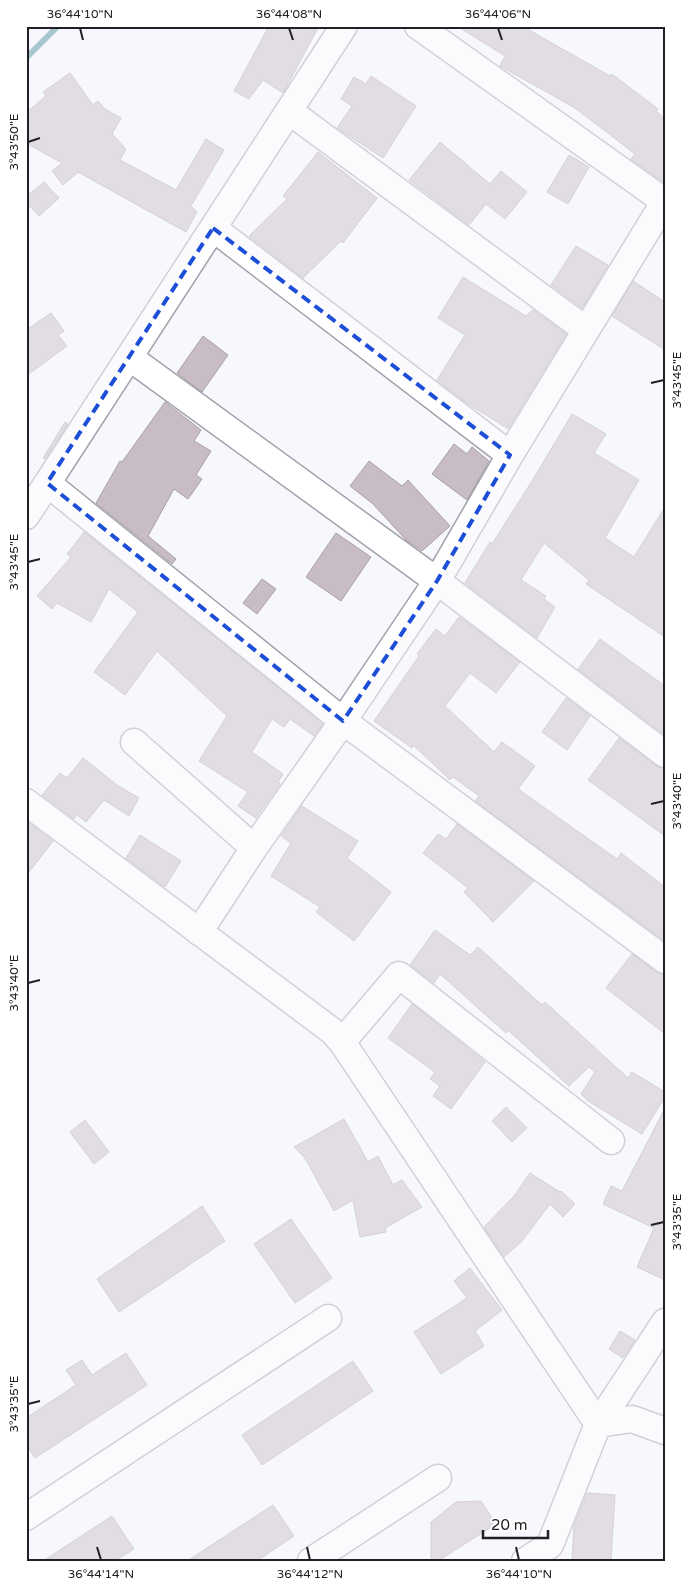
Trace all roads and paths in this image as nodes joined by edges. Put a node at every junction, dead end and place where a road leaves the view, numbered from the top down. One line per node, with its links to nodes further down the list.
1 (344, 26): 3 (street)
2 (418, 26): 4 (street)
3 (289, 111): 5 (street); 6 (street)
4 (665, 201): 6 (street)
5 (213, 228): 7 (street); 8 (street)
6 (586, 330): 8 (street)
7 (129, 357): 9 (street); 11 (street)
8 (510, 455): 11 (street)
9 (47, 483): 10 (street); 12 (street)
10 (26, 516)
11 (437, 581): 12 (street); 14 (street)
12 (343, 721): 16 (street); 18 (street)
13 (134, 742): 16 (street)
14 (665, 754)
15 (26, 802): 17 (street)
16 (254, 848): 17 (street)
17 (199, 932): 19 (street)
18 (665, 960)
19 (342, 1042): 20 (street); 23 (street)
20 (611, 1141)
21 (328, 1318): 26 (street)
22 (665, 1322): 23 (street)
23 (598, 1424): 24 (street); 27 (street)
24 (665, 1431)
25 (438, 1478): 28 (street)
26 (26, 1517)
27 (556, 1553): 29 (street)
28 (311, 1561)
29 (525, 1561)

